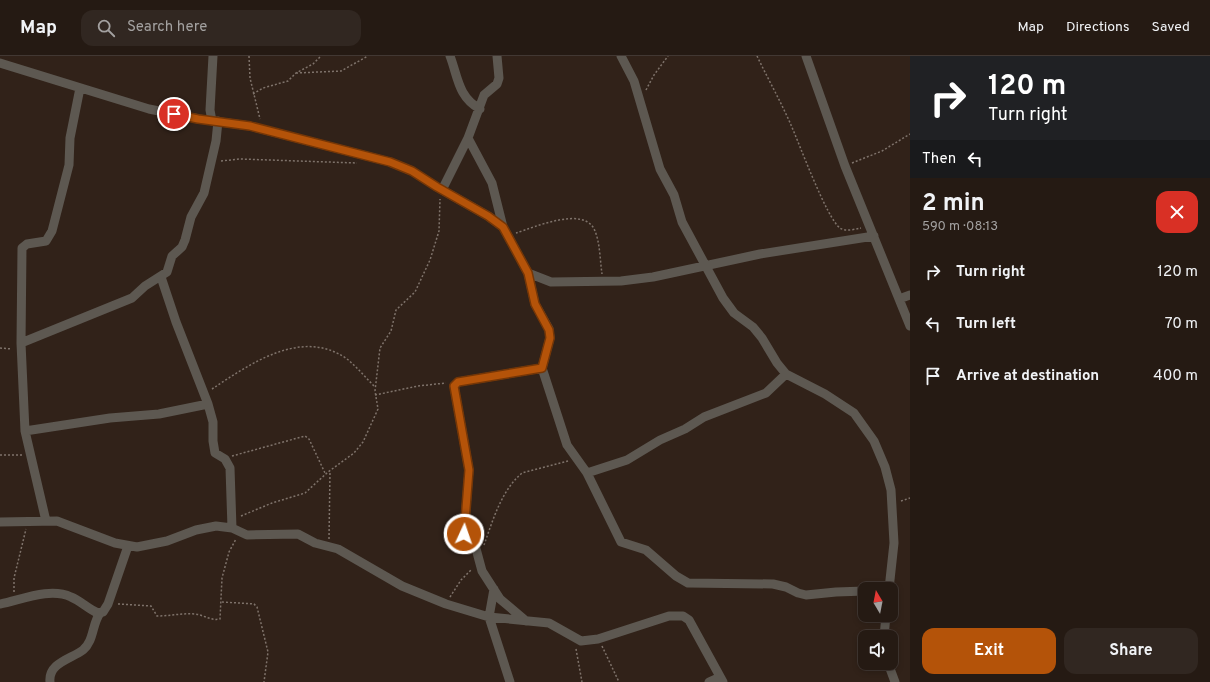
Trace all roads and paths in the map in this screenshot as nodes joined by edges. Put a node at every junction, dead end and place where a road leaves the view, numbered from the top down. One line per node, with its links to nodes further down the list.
1 (214, 56): 17 (street)
2 (249, 56): 14 (path)
3 (321, 56): 12 (path)
4 (368, 56): 12 (path)
5 (450, 56): 16 (street)
6 (497, 56): 16 (street)
7 (621, 56): 15 (street)
8 (668, 56): 15 (path)
9 (757, 56): 26 (path)
10 (806, 56): 23 (street)
11 (0, 63): 13 (street)
12 (296, 73): 14 (path)
13 (80, 88): 17 (street); 37 (street)
14 (253, 94): 18 (path)
15 (642, 103): 29 (street)
16 (480, 109): 20 (street)
17 (215, 121): 18 (street); 22 (street)
18 (267, 130): 24 (street)
19 (910, 134): 23 (path)
20 (468, 138): 24 (street); 25 (street)
21 (361, 164): 22 (path)
22 (211, 165): 31 (street)
23 (845, 166): 26 (street)
24 (441, 190): 25 (street); 41 (path)
25 (503, 227): 27 (street)
26 (869, 227): 28 (street)
27 (508, 235): 30 (street); 32 (path)
28 (874, 236): 29 (street); 34 (street)
29 (704, 265): 32 (street); 39 (street)
30 (528, 273): 32 (street); 38 (street)
31 (162, 277): 37 (street); 42 (street)
32 (603, 282)
33 (910, 295): 34 (street)
34 (899, 299): 35 (street)
35 (910, 326)
36 (0, 348): 37 (path)
37 (22, 348): 45 (street)
38 (542, 368): 40 (street); 49 (street)
39 (786, 374): 51 (street); 54 (street)
40 (458, 382): 43 (path); 61 (street)
41 (375, 388): 42 (path); 43 (path)
42 (204, 393): 44 (street)
43 (375, 395): 50 (path)
44 (208, 404): 45 (street); 48 (street)
45 (25, 431): 47 (street)
46 (0, 455): 47 (path)
47 (30, 455): 56 (street)
48 (225, 459): 52 (path); 58 (street)
49 (576, 459): 51 (street); 61 (path)
50 (330, 471): 52 (path); 60 (path)
51 (587, 473): 64 (street)
52 (326, 474): 58 (path)
53 (910, 498): 54 (path)
54 (893, 504): 62 (street)
55 (27, 521): 56 (street); 57 (street); 65 (path)
56 (46, 521): 59 (street)
57 (0, 522)
58 (234, 526): 59 (street); 60 (street); 66 (path)
59 (128, 546): 68 (street)
60 (329, 547): 69 (street)
61 (479, 561): 63 (street); 69 (path)
62 (890, 582)
63 (494, 589): 71 (street); 72 (street)
64 (858, 591)
65 (19, 601): 67 (street); 70 (street)
66 (222, 602): 68 (path); 78 (path)
67 (0, 604)
68 (108, 604): 70 (street)
69 (446, 604): 71 (street)
70 (100, 614): 77 (street)
71 (490, 617): 72 (street); 79 (street)
72 (526, 621): 73 (street)
73 (574, 637): 74 (street); 80 (path)
74 (598, 639): 76 (street); 81 (path)
75 (891, 670): 83 (street)
76 (722, 679): 82 (street)
77 (50, 682)
78 (264, 682)
79 (510, 682)
80 (582, 682)
81 (619, 682)
82 (709, 682)
83 (895, 682)

